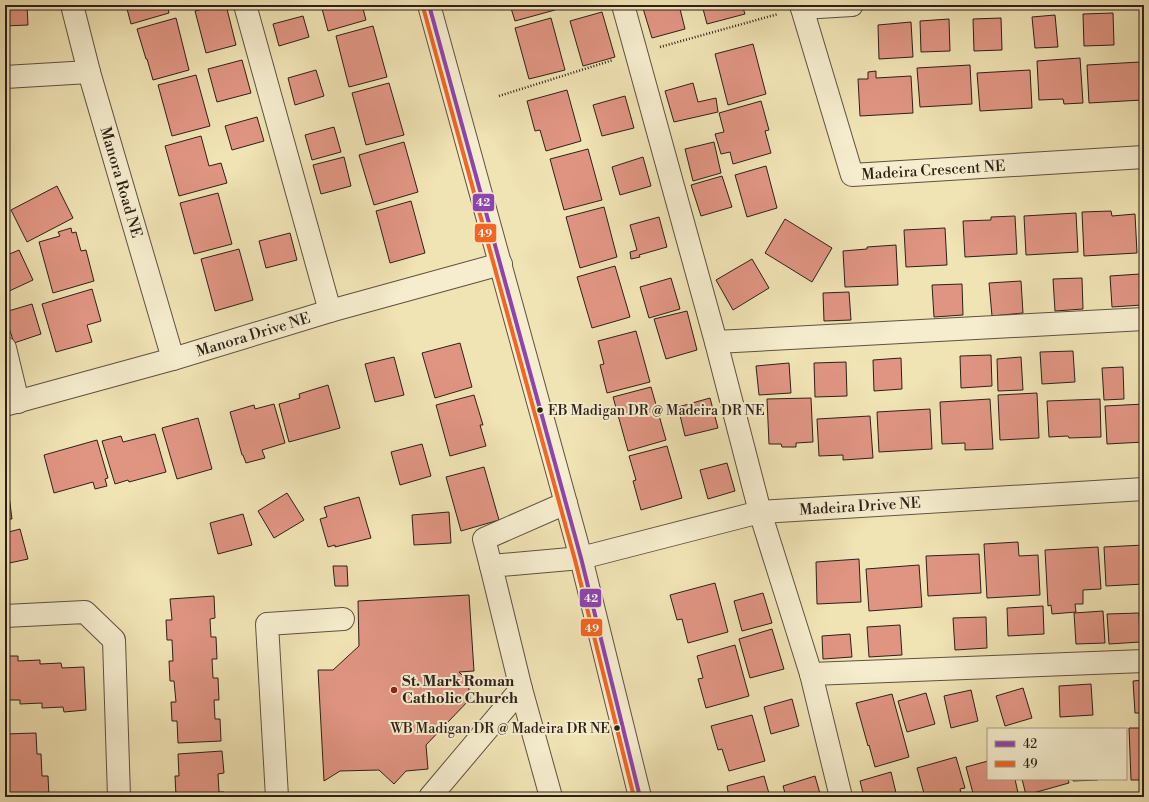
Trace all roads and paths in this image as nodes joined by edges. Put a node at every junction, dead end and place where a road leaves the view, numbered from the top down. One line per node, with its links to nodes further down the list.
1 (72, 5): 7 (street, Manora Road NE)
2 (245, 5): 11 (street)
3 (429, 5): 10 (street)
4 (623, 5): 13 (street)
5 (852, 5): 6 (street)
6 (801, 6): 9 (street, Madeira Crescent NE)
7 (89, 72): 8 (street); 15 (street, Manora Road NE)
8 (5, 77)
9 (1144, 156)
10 (501, 264): 11 (street, Manora Drive NE); 18 (street)
11 (330, 311): 15 (street, Manora Drive NE)
12 (1144, 320): 13 (street)
13 (716, 342): 19 (street)
14 (5, 348): 16 (street)
15 (173, 358): 16 (street, Manora Drive NE)
16 (12, 404)
17 (1144, 489): 19 (street, Madeira Drive NE)
18 (566, 503): 20 (street); 21 (street)
19 (760, 512): 20 (street, Madeira Drive NE); 25 (street)
20 (581, 558): 21 (street, Madeira Drive NE); 31 (street)
21 (491, 566): 26 (street)
22 (5, 616): 27 (street)
23 (343, 619): 28 (street)
24 (1144, 661): 25 (street)
25 (811, 674): 32 (street)
26 (521, 689): 29 (street); 30 (street)
27 (119, 797)
28 (277, 797)
29 (430, 797)
30 (552, 797)
31 (640, 797)
32 (841, 797)

